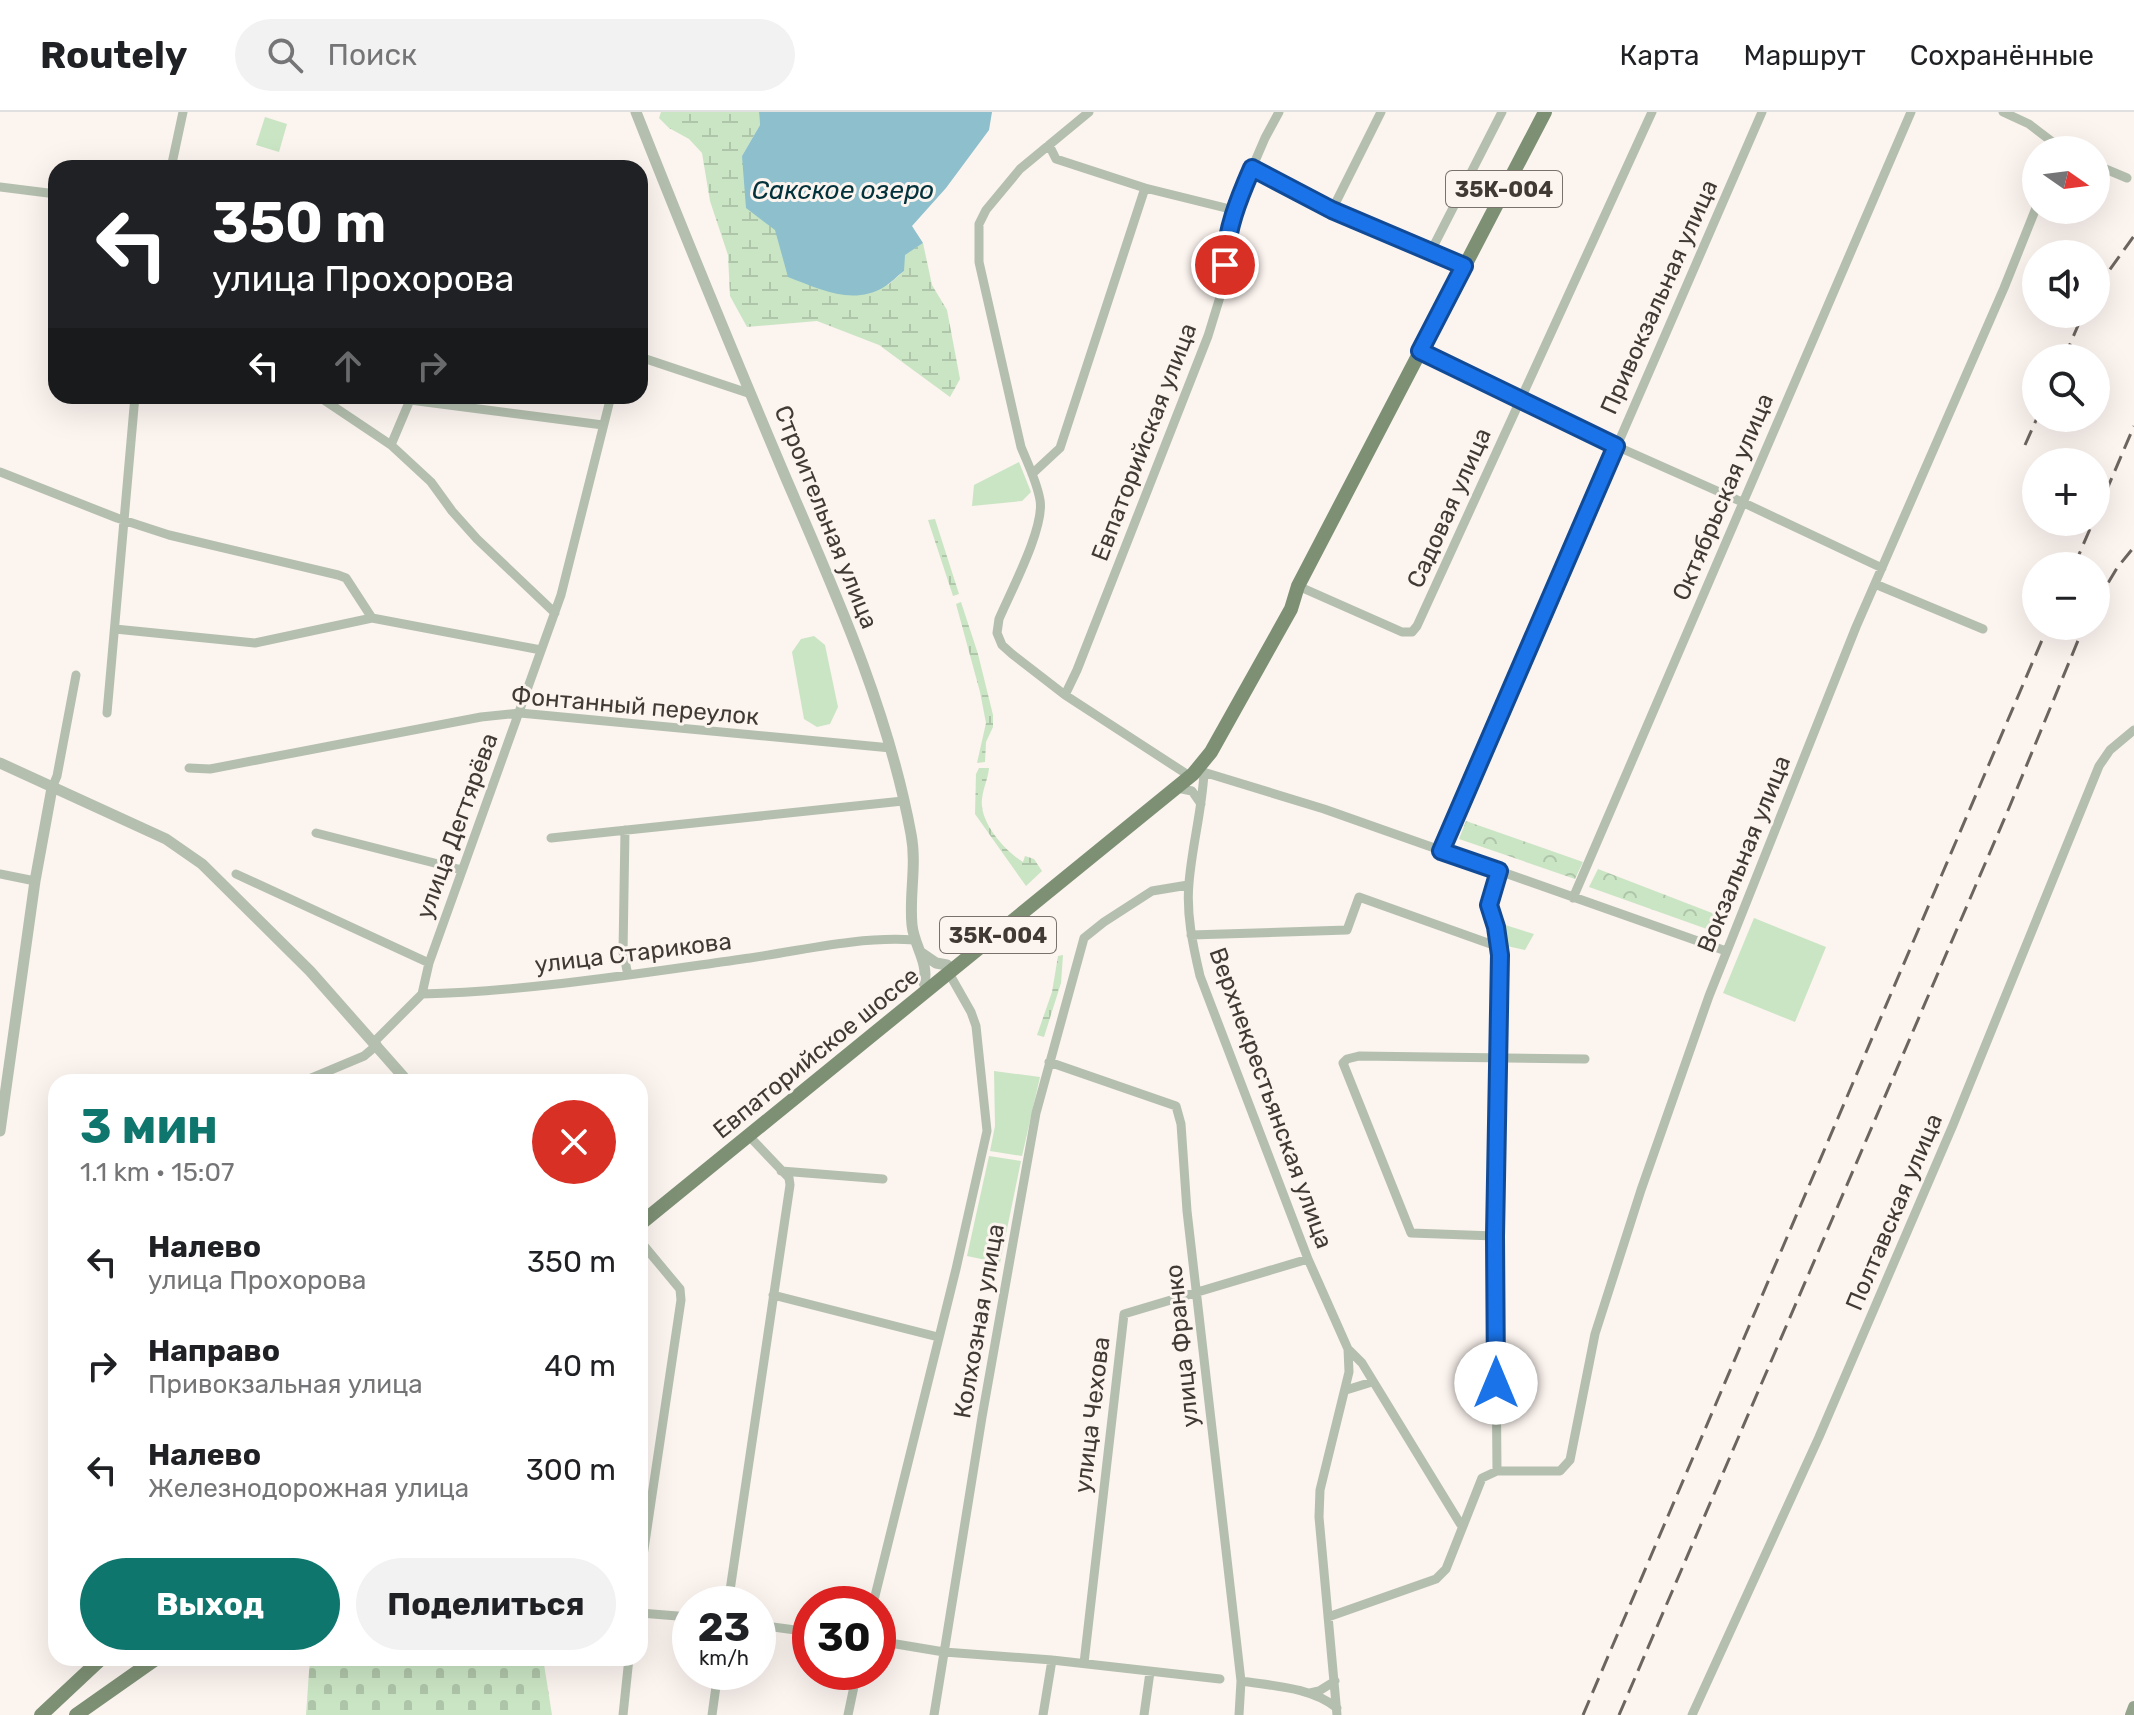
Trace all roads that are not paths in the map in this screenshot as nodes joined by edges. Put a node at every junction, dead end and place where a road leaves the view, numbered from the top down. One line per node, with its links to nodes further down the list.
1 (183, 112): 14 (street)
2 (636, 112): 28 (street, Строительная улица)
3 (1089, 112): 13 (street)
4 (1279, 112): 15 (street, Евпаторийская улица)
5 (1381, 112): 22 (street)
6 (1502, 112): 24 (street)
7 (1545, 112): 25 (main road, Евпаторийское шоссе / 35К-004)
8 (1652, 112): 29 (street, Садовая улица)
9 (1762, 112): 37 (street, Привокзальная улица)
10 (1911, 112): 40 (street, Октябрьская улица)
11 (2003, 112): 12 (street)
12 (2044, 136)
13 (1049, 145): 19 (street); 39 (street)
14 (173, 160)
15 (1252, 168): 21 (street, Евпаторийская улица); 22 (street)
16 (2110, 171): 17 (street)
17 (2127, 178)
18 (0, 187): 20 (street)
19 (1145, 188): 21 (street); 39 (street)
20 (48, 193)
21 (1234, 210): 51 (street, Евпаторийская улица)
22 (1332, 210): 24 (street)
23 (2030, 224): 42 (street, Вокзальная улица)
24 (1431, 251): 25 (street)
25 (1464, 266): 26 (main road, Евпаторийское шоссе / 35К-004)
26 (1420, 351): 29 (street); 44 (main road, Евпаторийское шоссе / 35К-004)
27 (648, 360): 28 (street)
28 (751, 394): 55 (street, Строительная улица)
29 (1520, 399): 37 (street); 44 (street, Садовая улица)
30 (134, 404): 41 (street)
31 (330, 404): 36 (street)
32 (408, 404): 36 (street)
33 (441, 404): 35 (street)
34 (609, 404): 35 (street, улица Дегтярёва)
35 (603, 425): 45 (street, улица Дегтярёва)
36 (391, 445): 45 (street)
37 (1616, 446): 40 (street); 66 (street, Привокзальная улица)
38 (0, 472): 41 (street)
39 (1032, 474): 51 (street)
40 (1742, 502): 42 (street); 73 (street, Октябрьская улица)
41 (124, 520): 46 (street); 47 (street)
42 (1882, 568): 43 (street, Вокзальная улица)
43 (1875, 584): 48 (street); 77 (street, Вокзальная улица)
44 (1296, 590): 58 (main road, Евпаторийское шоссе / 35К-004)
45 (555, 613): 49 (street, улица Дегтярёва)
46 (372, 618): 47 (street); 49 (street)
47 (115, 629): 52 (street)
48 (1983, 629)
49 (541, 650): 53 (street, улица Дегтярёва)
50 (76, 675): 59 (street)
51 (1065, 695): 58 (street)
52 (107, 713)
53 (520, 713): 55 (street, Фонтанный переулок); 57 (street, Фонтанный переулок); 67 (street, улица Дегтярёва)
54 (2134, 730): 140 (street, Полтавская улица)
55 (891, 748): 61 (street, Строительная улица)
56 (0, 763): 59 (street)
57 (189, 768)
58 (1195, 772): 60 (main road, Евпаторийское шоссе / 35К-004); 62 (street, Верхнекрестьянская улица); 66 (street); 79 (main road, Евпаторийское шоссе / 35К-004)
59 (52, 788): 71 (street); 83 (street)
60 (1177, 788): 62 (street); 79 (main road, Евпаторийское шоссе / 35К-004)
61 (903, 801): 63 (street); 75 (street, Строительная улица)
62 (1202, 807): 72 (street, Верхнекрестьянская улица)
63 (625, 830): 65 (street); 80 (street)
64 (316, 833): 67 (street)
65 (551, 838)
66 (1441, 851): 68 (street)
67 (462, 870): 78 (street, улица Дегтярёва)
68 (1499, 871): 73 (street); 76 (street)
69 (0, 874): 71 (street)
70 (236, 874): 78 (street)
71 (35, 881): 89 (street)
72 (1188, 885): 74 (street, Верхнекрестьянская улица); 86 (street, Колхозная улица)
73 (1573, 898): 77 (street)
74 (1191, 935): 76 (street); 97 (street, Верхнекрестьянская улица)
75 (917, 946): 79 (street); 80 (street, улица Старикова); 81 (street, Строительная улица)
76 (1499, 947): 84 (street)
77 (1726, 951): 104 (street, Вокзальная улица)
78 (429, 963): 82 (street, улица Дегтярёва)
79 (948, 970): 81 (main road, Евпаторийское шоссе / 35К-004); 90 (main road, Евпаторийское шоссе / 35К-004); 100 (street, Колхозная улица)
80 (628, 975): 82 (street, улица Старикова)
81 (924, 983): 93 (main road, Евпаторийское шоссе / 35К-004)
82 (422, 994): 83 (street)
83 (376, 1043): 87 (street); 88 (street)
84 (1498, 1058): 85 (street); 95 (street); 95 (street)
85 (1585, 1059)
86 (1048, 1065): 98 (street, улица Франко); 113 (street, Колхозная улица)
87 (321, 1074)
88 (401, 1074)
89 (0, 1131)
90 (748, 1135): 91 (street); 94 (main road, Евпаторийское шоссе / 35К-004)
91 (781, 1171): 92 (street); 99 (street)
92 (883, 1179)
93 (648, 1206)
94 (648, 1217)
95 (1495, 1236): 104 (street)
96 (648, 1251): 105 (street)
97 (1308, 1259): 98 (street, улица Чехова); 101 (street, Верхнекрестьянская улица)
98 (1197, 1292): 115 (street, улица Чехова); 123 (street, улица Франко)
99 (773, 1295): 100 (street); 107 (street)
100 (938, 1337): 108 (street, Колхозная улица)
101 (1348, 1349): 102 (street, Верхнекрестьянская улица); 103 (street, Верхнекрестьянская улица)
102 (1372, 1382): 103 (street); 106 (street, Верхнекрестьянская улица)
103 (1346, 1390): 111 (street, Верхнекрестьянская улица)
104 (1497, 1471): 106 (street)
105 (648, 1522)
106 (1461, 1525): 111 (street)
107 (731, 1586)
108 (877, 1586)
109 (648, 1614): 110 (street)
110 (672, 1616)
111 (1328, 1617): 124 (street, Верхнекрестьянская улица)
112 (896, 1644): 113 (street)
113 (944, 1652): 114 (street); 136 (street, Колхозная улица)
114 (1052, 1660): 115 (street); 137 (street)
115 (1084, 1663): 121 (street)
116 (94, 1666): 125 (main road)
117 (101, 1666): 125 (main road)
118 (132, 1666): 131 (main road)
119 (146, 1666): 131 (main road)
120 (628, 1666): 133 (street)
121 (1150, 1672): 122 (street); 138 (street)
122 (1220, 1679)
123 (1241, 1681): 128 (street); 139 (street, улица Франко)
124 (1335, 1681): 128 (street); 130 (street, Верхнекрестьянская улица)
125 (75, 1685): 132 (main road)
126 (715, 1690): 134 (street)
127 (853, 1690): 135 (street)
128 (1308, 1693): 130 (street)
129 (2134, 1707): 141 (main road)
130 (1337, 1711)
131 (81, 1712)
132 (41, 1715)
133 (623, 1715)
134 (712, 1715)
135 (848, 1715)
136 (934, 1715)
137 (1043, 1715)
138 (1144, 1715)
139 (1239, 1715)
140 (1692, 1715)
141 (2131, 1715)

